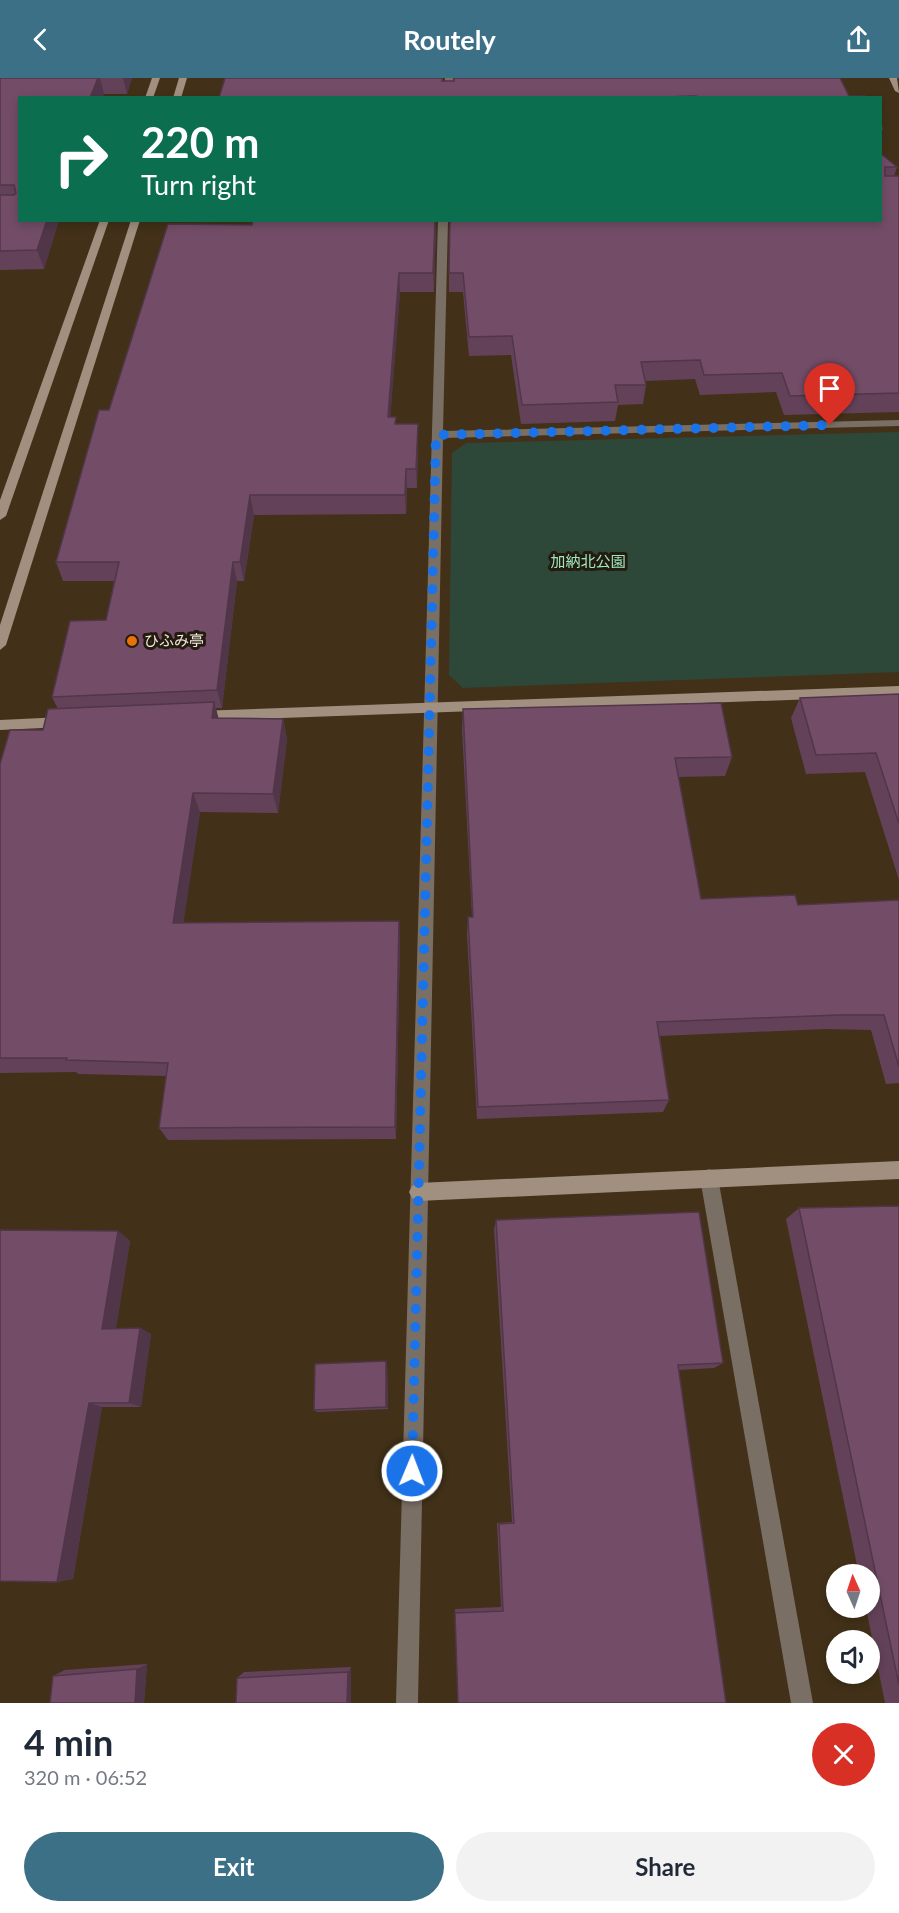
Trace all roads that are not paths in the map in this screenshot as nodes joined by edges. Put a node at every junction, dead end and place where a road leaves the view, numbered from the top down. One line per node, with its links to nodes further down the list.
1 (156, 78): 6 (street)
2 (183, 78): 7 (street)
3 (449, 78): 8 (street)
4 (893, 78): 5 (street)
5 (899, 91)
6 (150, 96)
7 (178, 96)
8 (448, 96)
9 (104, 222): 14 (street)
10 (135, 222): 15 (street)
11 (442, 222): 13 (street)
12 (899, 423): 13 (street)
13 (436, 435): 17 (street)
14 (0, 516)
15 (0, 645)
16 (899, 691): 17 (street)
17 (430, 705): 18 (street); 23 (street)
18 (179, 717)
19 (72, 722): 20 (street)
20 (0, 725)
21 (899, 1170): 22 (street)
22 (709, 1178): 23 (street); 25 (street)
23 (418, 1192): 24 (street)
24 (406, 1703)
25 (802, 1703)

